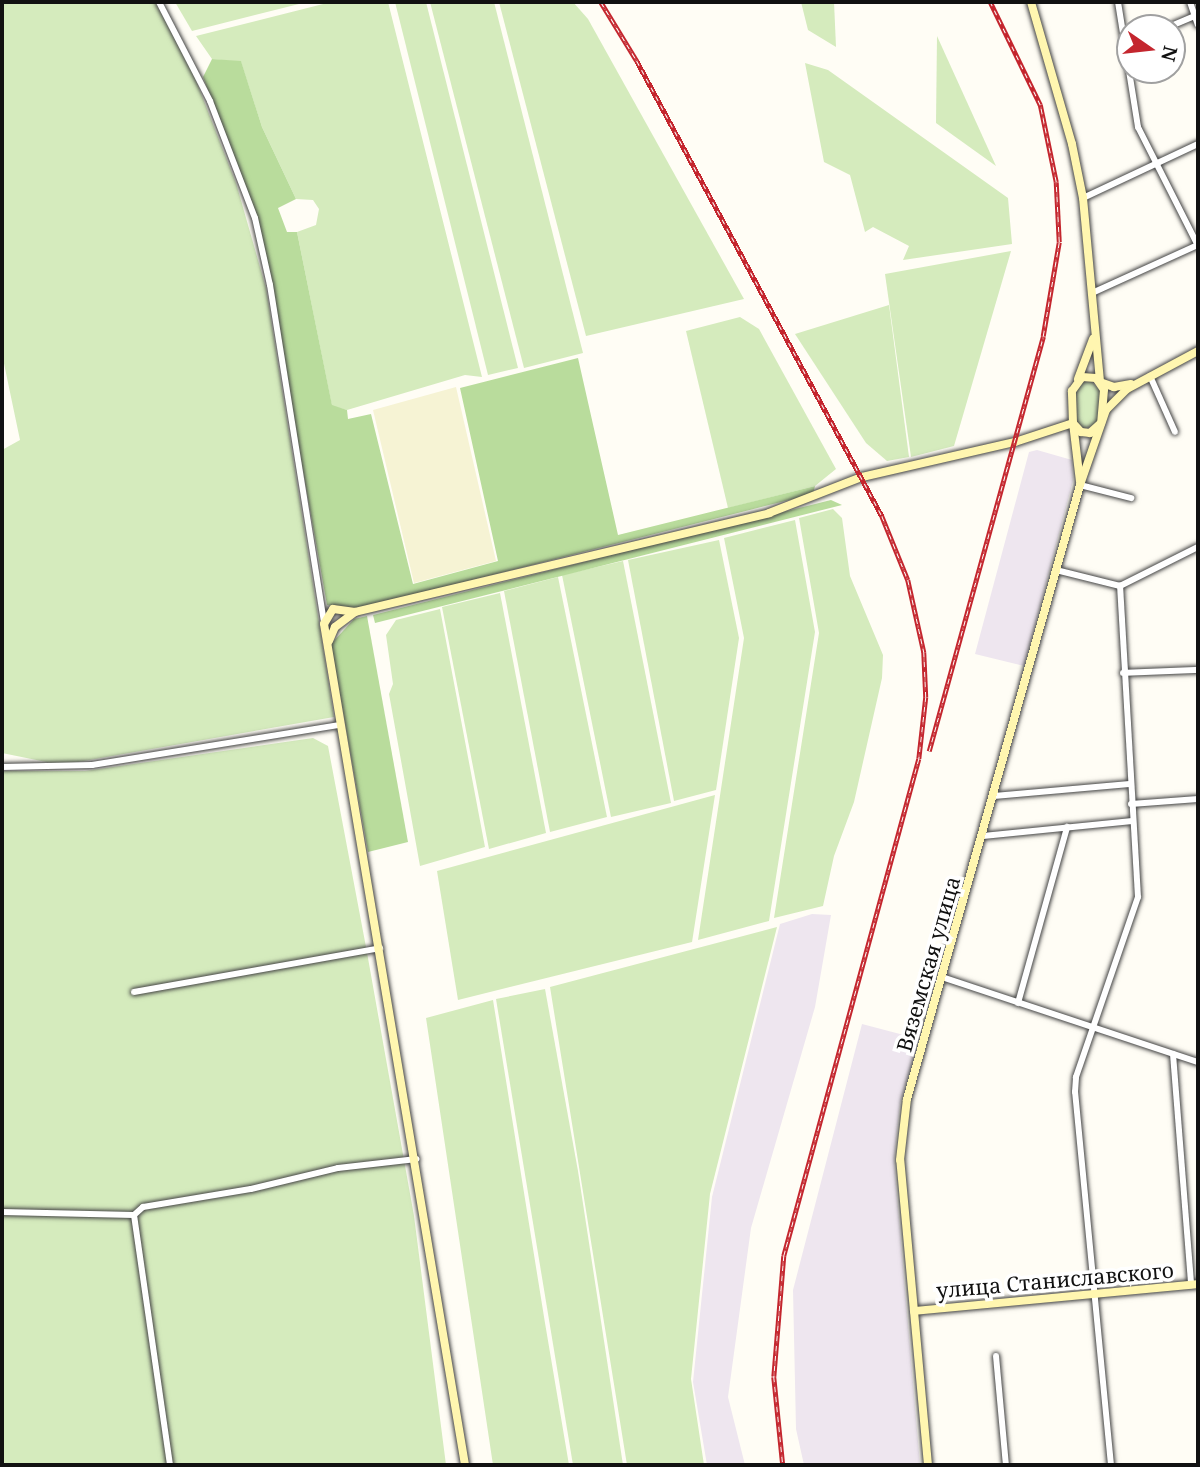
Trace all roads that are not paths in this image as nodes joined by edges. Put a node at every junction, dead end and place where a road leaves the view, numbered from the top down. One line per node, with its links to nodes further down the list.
1 (159, 2): 27 (street)
2 (1031, 2): 10 (main road)
3 (1118, 2): 9 (street)
4 (1190, 2): 5 (street)
5 (1194, 16): 6 (street); 7 (street)
6 (1186, 19)
7 (1198, 25)
8 (1198, 144): 9 (street)
9 (1155, 165): 10 (street); 11 (street)
10 (1083, 198): 12 (main road)
11 (1198, 246): 12 (street)
12 (1092, 293): 13 (main road)
13 (1094, 326): 16 (main road); 17 (main road)
14 (1198, 351): 15 (main road)
15 (1150, 376): 17 (main road); 19 (main road); 20 (street)
16 (1075, 382): 17 (main road); 18 (main road)
17 (1100, 382): 19 (main road)
18 (1073, 423): 19 (main road); 21 (main road); 26 (main road)
19 (1101, 424): 21 (main road, Вяземская улица)
20 (1175, 432)
21 (1080, 485): 22 (street); 24 (main road, Вяземская улица)
22 (1131, 498)
23 (1198, 547): 25 (street)
24 (1056, 570): 25 (street); 34 (main road, Вяземская улица)
25 (1120, 586): 30 (street)
26 (355, 612): 27 (main road); 28 (main road)
27 (324, 624): 28 (main road)
28 (328, 649): 31 (main road)
29 (1198, 670): 30 (street)
30 (1123, 673): 33 (street)
31 (340, 725): 32 (street); 40 (main road)
32 (2, 767)
33 (1129, 783): 34 (street); 36 (street)
34 (994, 796): 39 (main road, Вяземская улица)
35 (1198, 799): 36 (street)
36 (1130, 804): 37 (street)
37 (1132, 821): 38 (street); 44 (street)
38 (1067, 827): 39 (street); 43 (street)
39 (983, 836): 41 (main road, Вяземская улица)
40 (380, 947): 42 (street); 47 (main road)
41 (942, 977): 43 (street); 52 (main road, Вяземская улица)
42 (134, 992)
43 (1018, 1003): 44 (street)
44 (1095, 1028): 45 (street); 51 (street)
45 (1173, 1054): 46 (street); 50 (street)
46 (1198, 1062)
47 (416, 1158): 49 (street); 55 (main road)
48 (2, 1212): 49 (street)
49 (134, 1215): 54 (street)
50 (1195, 1284): 51 (main road, улица Станиславского)
51 (1094, 1294): 52 (main road, улица Станиславского); 58 (street)
52 (914, 1311): 56 (main road, Вяземская улица)
53 (996, 1356): 57 (street)
54 (170, 1465)
55 (465, 1465)
56 (928, 1465)
57 (1006, 1465)
58 (1111, 1465)

